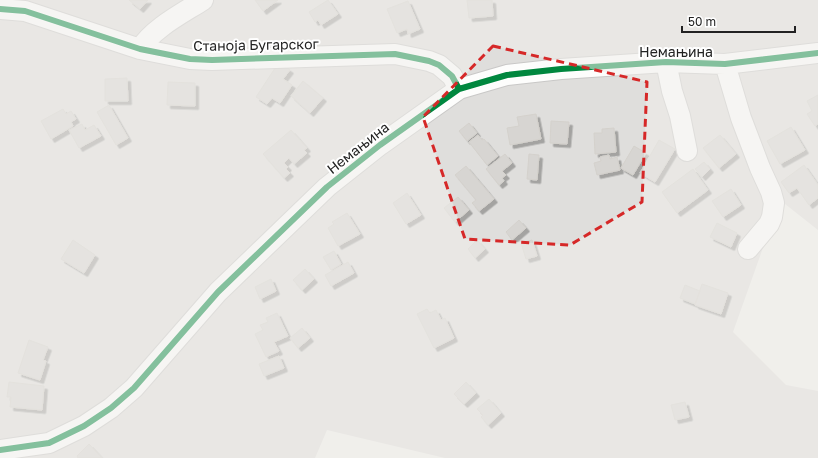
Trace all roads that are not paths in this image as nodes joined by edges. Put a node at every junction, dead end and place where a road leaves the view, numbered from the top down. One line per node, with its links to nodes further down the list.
1 (203, 0): 4 (street)
2 (28, 6): 3 (street, Станоја Бугарског); 4 (street, Станоја Бугарског)
3 (0, 9)
4 (140, 49): 8 (street, Станоја Бугарског)
5 (818, 53): 7 (street, Немањина)
6 (666, 62): 7 (street, Немањина); 8 (street, Немањина); 9 (street)
7 (725, 64): 10 (street)
8 (459, 89): 11 (street, Немањина)
9 (687, 151)
10 (748, 249)
11 (0, 450)

